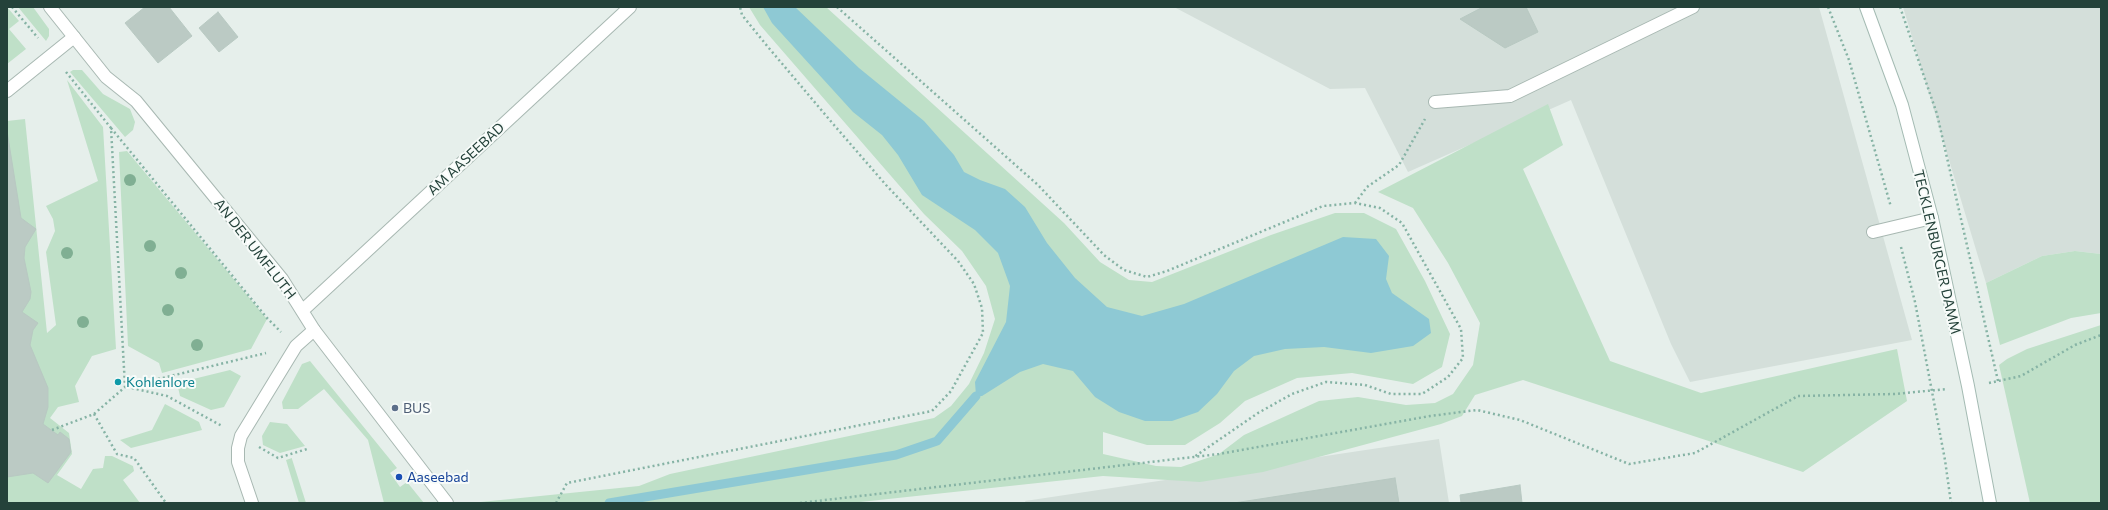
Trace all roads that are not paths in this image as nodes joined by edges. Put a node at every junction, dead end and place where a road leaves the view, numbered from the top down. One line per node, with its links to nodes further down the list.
1 (50, 7): 5 (street, AN DER UMFLUTH)
2 (630, 7): 10 (street, AM AASEEBAD)
3 (1693, 7): 7 (street)
4 (1866, 7): 8 (street, TECKLENBURGER DAMM)
5 (74, 37): 6 (street); 10 (street, AN DER UMFLUTH)
6 (7, 91)
7 (1435, 102)
8 (1932, 218): 9 (street); 14 (street, TECKLENBURGER DAMM)
9 (1873, 232)
10 (302, 311): 11 (street, AN DER UMFLUTH)
11 (314, 330): 12 (street); 13 (street, AN DER UMFLUTH)
12 (252, 503)
13 (447, 503)
14 (1990, 503)

